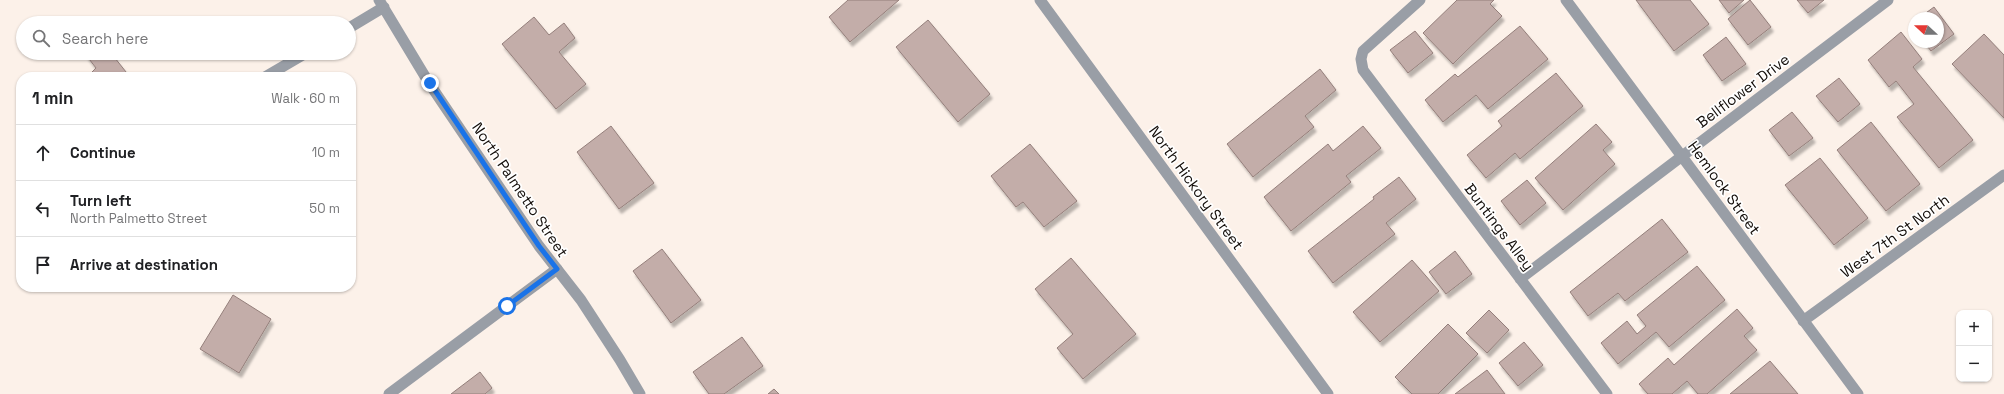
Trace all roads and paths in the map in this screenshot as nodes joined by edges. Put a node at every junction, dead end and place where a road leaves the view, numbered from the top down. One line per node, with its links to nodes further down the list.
1 (1040, 0): 16 (street, North Hickory Street)
2 (1420, 0): 12 (street, Buntings Alley)
3 (1566, 0): 9 (street, Hemlock Street)
4 (1888, 0): 9 (street, Bellflower Drive)
5 (382, 4): 6 (street); 11 (street, North Palmetto Street)
6 (356, 23)
7 (294, 60): 8 (street)
8 (274, 72)
9 (1682, 156): 12 (street, Bellflower Drive); 13 (street, Hemlock Street)
10 (2004, 175): 13 (street, West 7th St North)
11 (557, 269): 14 (street); 15 (street, North Palmetto Street)
12 (1520, 279): 17 (street, Buntings Alley)
13 (1803, 321): 18 (street, Hemlock Street)
14 (389, 394)
15 (640, 394)
16 (1328, 394)
17 (1607, 394)
18 (1858, 394)

